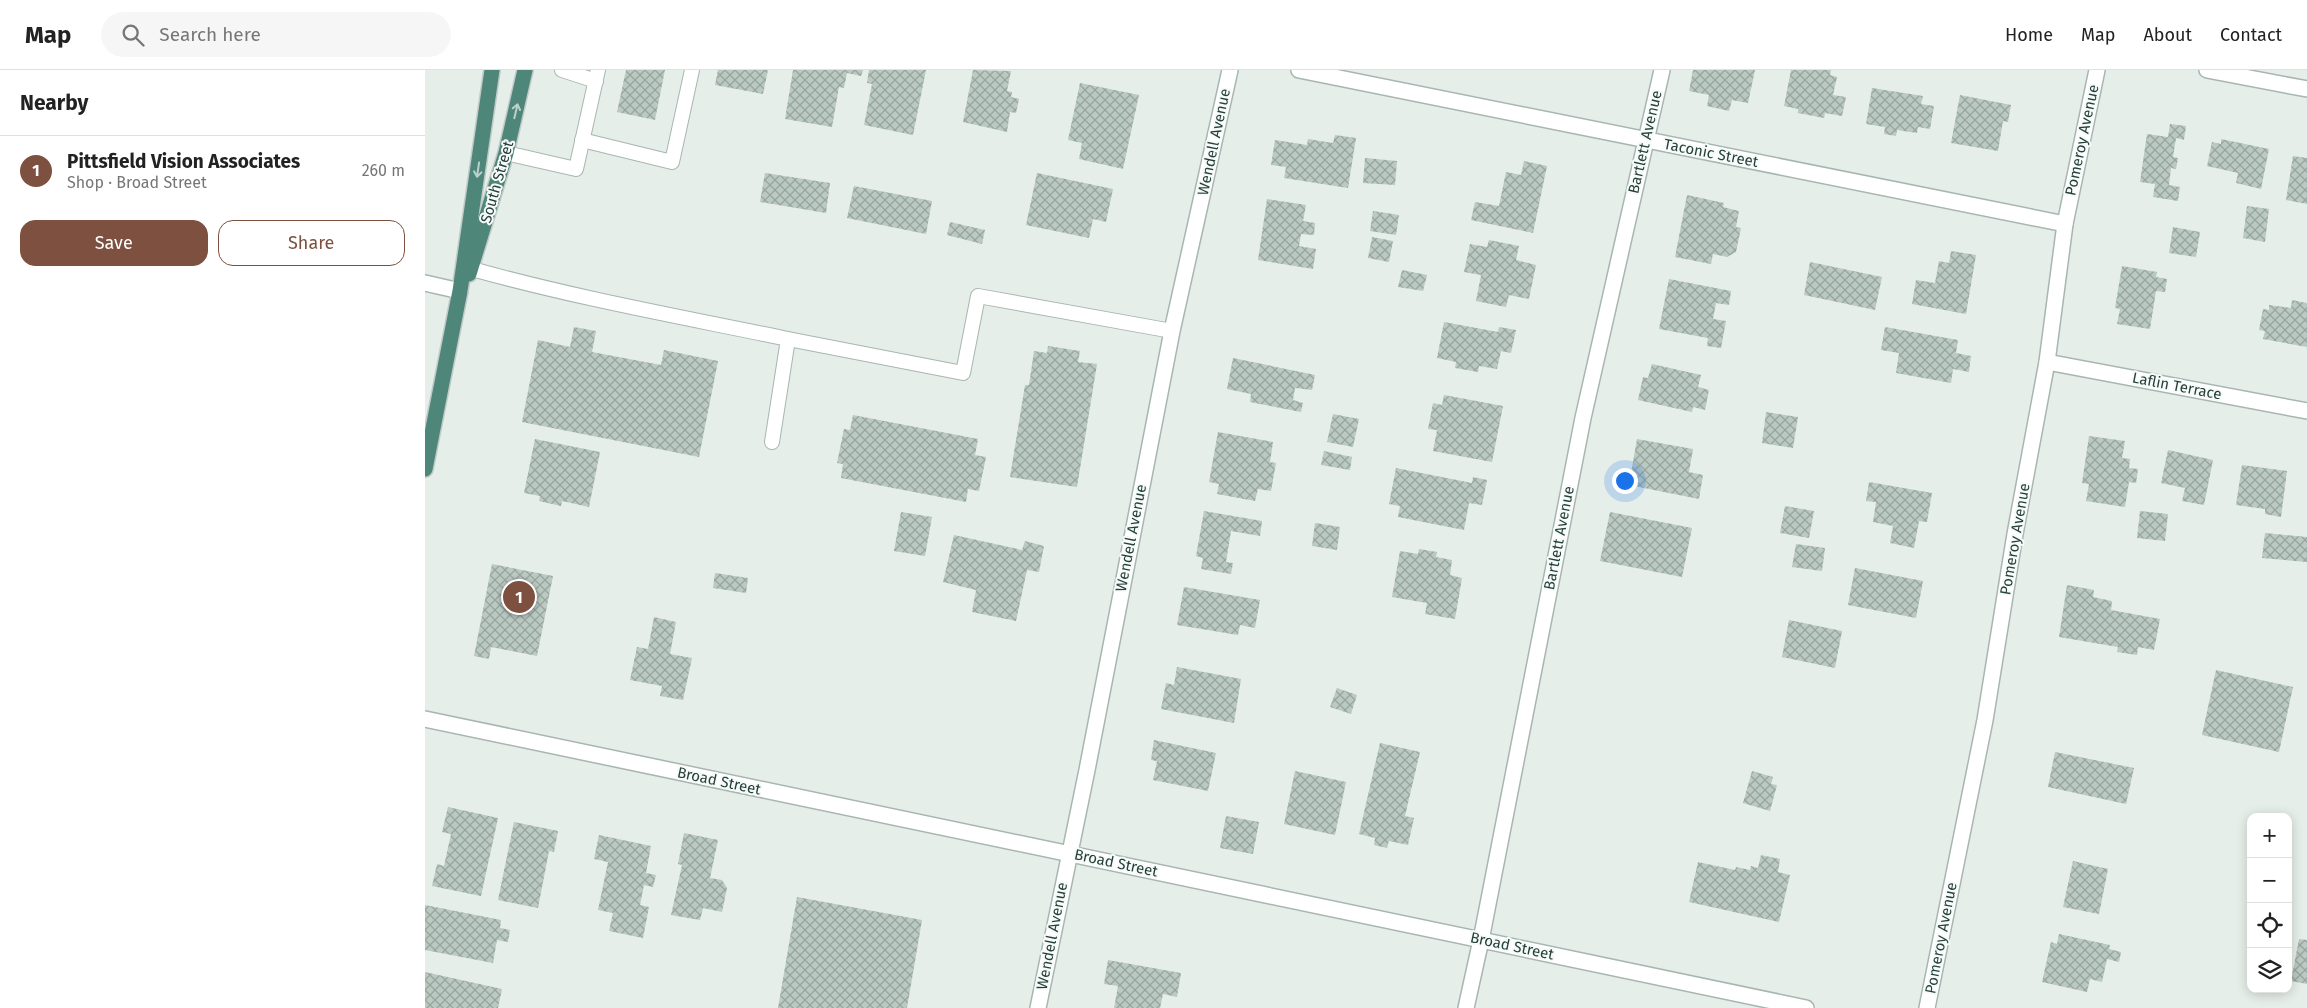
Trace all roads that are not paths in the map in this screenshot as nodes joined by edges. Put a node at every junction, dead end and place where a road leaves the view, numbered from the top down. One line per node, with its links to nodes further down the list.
1 (492, 70): 18 (highway, South Street, one-way to 18)
2 (525, 70): 14 (highway, South Street, one-way to 2)
3 (562, 70): 10 (lane)
4 (692, 70): 12 (lane)
5 (1230, 70): 19 (street, Wendell Avenue)
6 (1299, 70): 13 (street, Taconic Street)
7 (1662, 70): 13 (street, Bartlett Avenue)
8 (2097, 70): 15 (street, Pomeroy Avenue)
9 (2207, 70): 11 (street)
10 (597, 76): 12 (lane)
11 (2307, 89)
12 (583, 140): 14 (lane)
13 (1645, 140): 15 (street, Taconic Street); 27 (street, Bartlett Avenue)
14 (506, 154): 16 (highway, South Street)
15 (2065, 224): 21 (street, Pomeroy Avenue)
16 (472, 269): 18 (highway, South Street); 20 (lane)
17 (425, 283): 18 (street)
18 (460, 291): 24 (highway, South Street)
19 (1173, 331): 20 (lane); 26 (street, Wendell Avenue)
20 (788, 339): 23 (lane)
21 (2047, 362): 22 (street, Laflin Terrace); 31 (street, Pomeroy Avenue)
22 (2307, 411)
23 (772, 442)
24 (425, 469)
25 (425, 719): 26 (street, Broad Street)
26 (1068, 853): 27 (street, Broad Street); 28 (street, Wendell Avenue)
27 (1481, 940): 29 (street, Bartlett Avenue); 30 (street, Broad Street)
28 (1037, 1008)
29 (1466, 1008)
30 (1806, 1008)
31 (1927, 1008)

